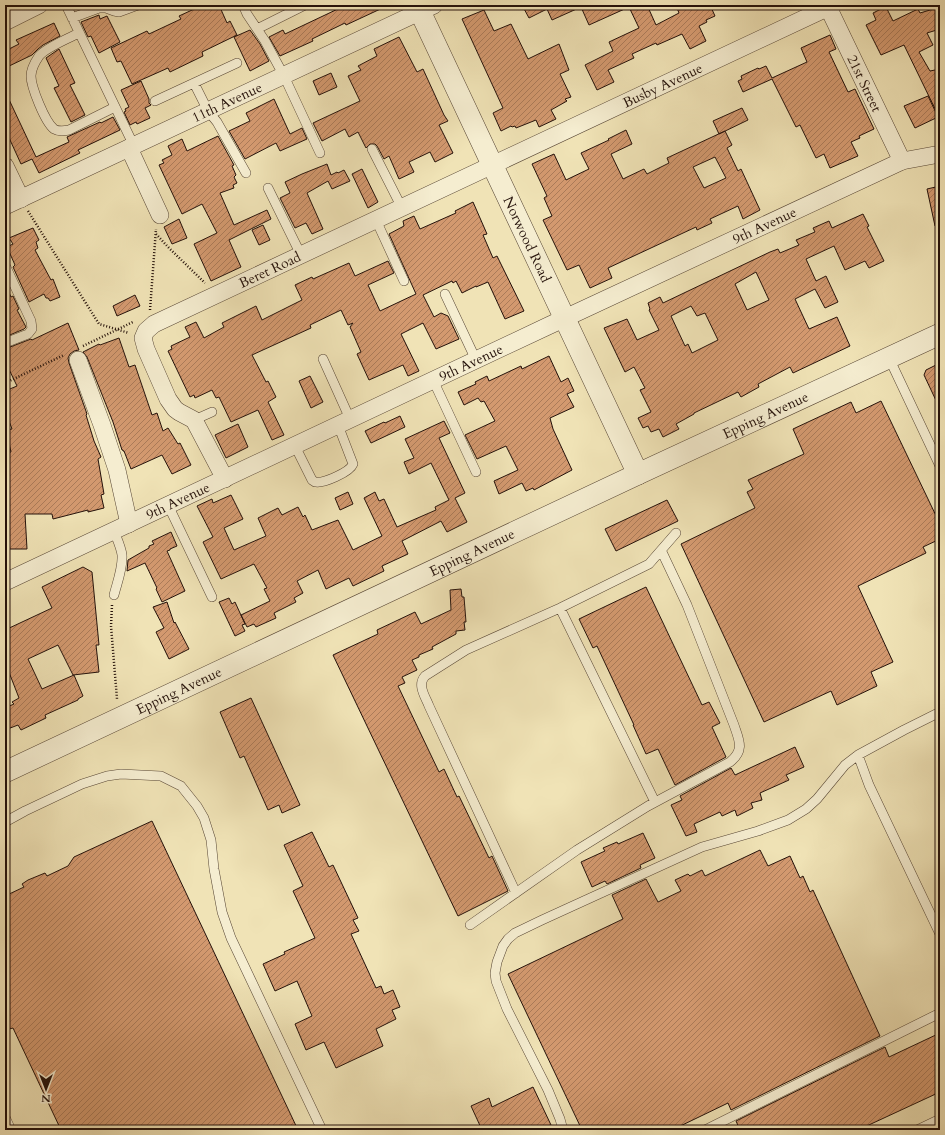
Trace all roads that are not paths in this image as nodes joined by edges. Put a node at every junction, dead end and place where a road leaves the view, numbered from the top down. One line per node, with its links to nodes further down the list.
1 (39, 5): 9 (street)
2 (66, 5): 8 (lane)
3 (138, 5): 8 (lane)
4 (243, 5): 10 (lane)
5 (305, 5): 10 (lane)
6 (829, 6): 22 (street, 21st Street); 23 (street, Busby Avenue)
7 (423, 7): 13 (street, 11th Avenue); 23 (street, Norwood Road)
8 (72, 18): 11 (lane)
9 (5, 22)
10 (257, 29): 13 (lane)
11 (79, 33): 16 (lane); 16 (lane)
12 (237, 63): 14 (lane)
13 (284, 76): 17 (street, 11th Avenue); 20 (lane)
14 (194, 83): 15 (lane); 17 (lane)
15 (155, 101)
16 (115, 107): 18 (lane)
17 (208, 111): 18 (street, 11th Avenue); 25 (lane)
18 (131, 147): 27 (street, 11th Avenue); 30 (street)
19 (372, 150): 29 (lane)
20 (320, 153)
21 (940, 154): 22 (street, 9th Avenue)
22 (902, 161): 36 (street, 9th Avenue)
23 (492, 164): 29 (street, Beret Road); 36 (street, Norwood Road)
24 (5, 166): 27 (street)
25 (246, 173)
26 (268, 188): 32 (lane)
27 (20, 199): 28 (street, 11th Avenue)
28 (5, 206)
29 (402, 208): 31 (street, Beret Road)
30 (158, 220)
31 (376, 220): 32 (street, Beret Road); 34 (lane)
32 (300, 255): 45 (street, Beret Road)
33 (5, 265): 38 (lane)
34 (404, 281)
35 (445, 294): 42 (lane)
36 (564, 319): 42 (street, 9th Avenue); 50 (street, Norwood Road)
37 (940, 334): 41 (street, Epping Avenue)
38 (5, 343)
39 (75, 354): 53 (street)
40 (323, 358): 46 (lane)
41 (889, 358): 48 (lane); 50 (street, Epping Avenue)
42 (476, 360): 43 (street, 9th Avenue)
43 (433, 380): 46 (street, 9th Avenue); 49 (lane)
44 (212, 412): 45 (lane)
45 (194, 420): 51 (street)
46 (344, 422): 47 (street, 9th Avenue); 47 (lane)
47 (294, 446): 51 (street, 9th Avenue)
48 (940, 466)
49 (476, 472)
50 (638, 474): 63 (street, Epping Avenue)
51 (224, 479): 52 (street, 9th Avenue)
52 (168, 505): 53 (street, 9th Avenue); 58 (lane)
53 (129, 524): 54 (street, 9th Avenue)
54 (114, 531): 57 (street, 9th Avenue); 59 (lane)
55 (676, 533): 56 (lane)
56 (661, 550): 60 (lane); 64 (lane)
57 (5, 582)
58 (212, 596)
59 (113, 599)
60 (560, 608): 64 (lane); 66 (lane)
61 (940, 712): 62 (lane)
62 (858, 755): 68 (lane); 74 (lane)
63 (5, 772)
64 (655, 802): 66 (lane)
65 (5, 822): 73 (lane)
66 (516, 893): 67 (lane)
67 (470, 925)
68 (940, 934)
69 (940, 1012): 75 (lane)
70 (5, 1117): 72 (lane)
71 (940, 1119): 76 (lane)
72 (11, 1130)
73 (322, 1130)
74 (563, 1130)
75 (705, 1130)
76 (917, 1130)

